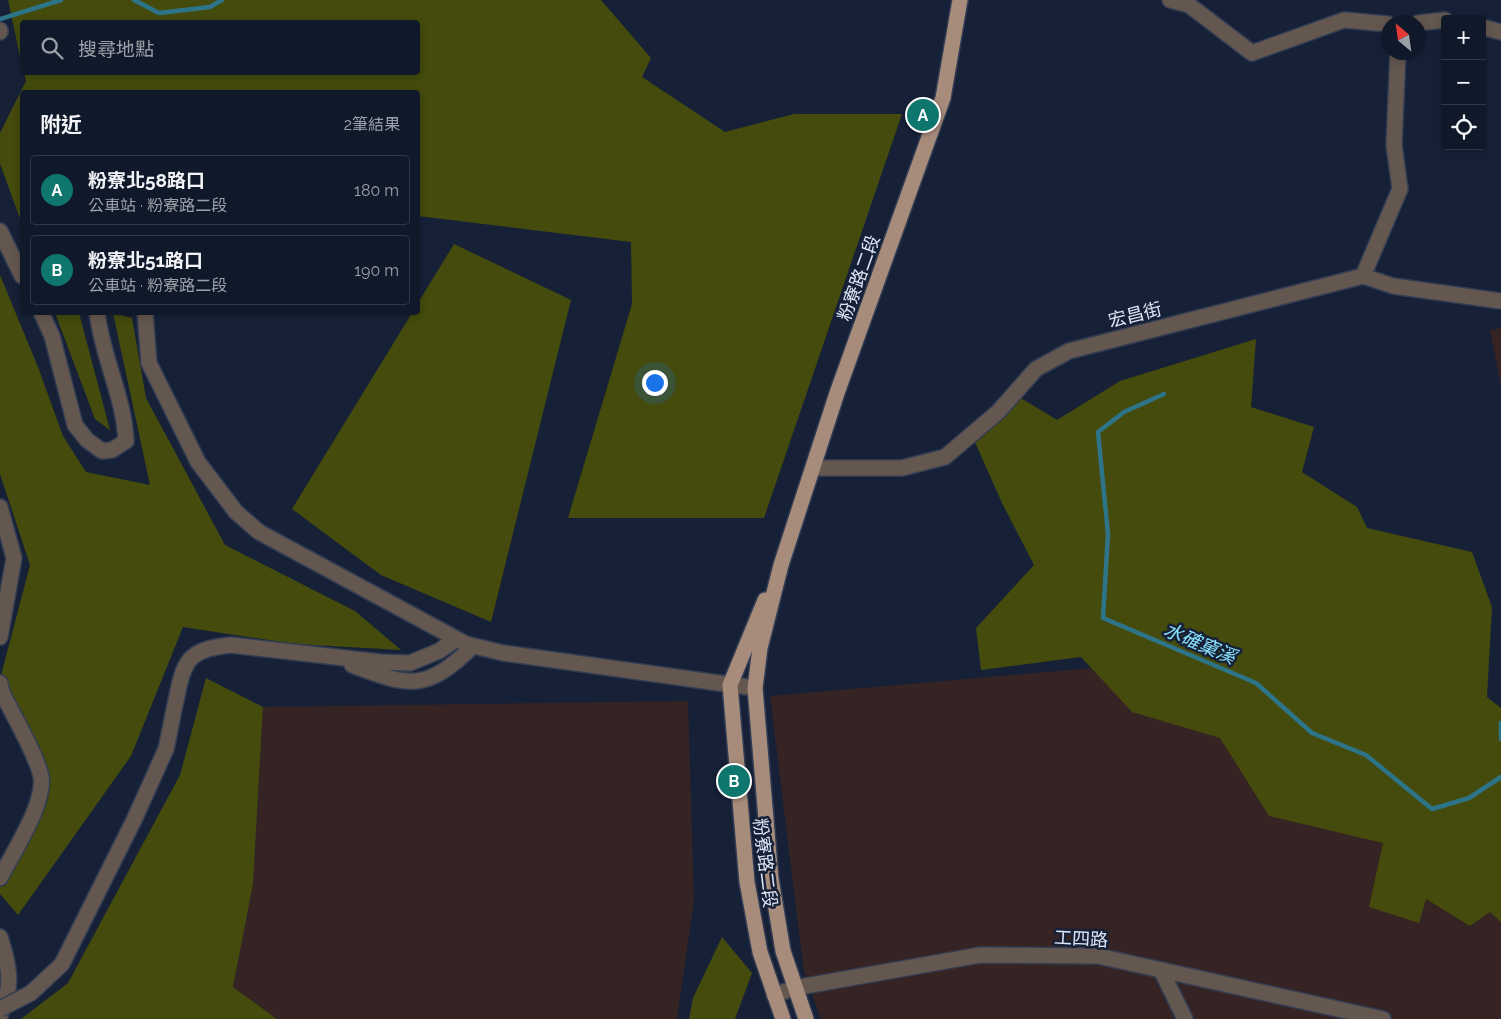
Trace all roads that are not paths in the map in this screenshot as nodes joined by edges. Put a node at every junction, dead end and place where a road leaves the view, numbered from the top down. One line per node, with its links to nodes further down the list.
1 (960, 0): 16 (main road, 粉寮路二段)
2 (1170, 0): 5 (street)
3 (1441, 20): 4 (street)
4 (1426, 22)
5 (1381, 23)
6 (1486, 28): 7 (street)
7 (1501, 32)
8 (1398, 60): 11 (street)
9 (0, 231): 10 (street)
10 (20, 272)
11 (1363, 276): 12 (street); 16 (street, 宏昌街)
12 (1501, 301)
13 (42, 315): 14 (street)
14 (98, 315)
15 (145, 315): 20 (street)
16 (813, 468): 18 (main road, 粉寮路二段)
17 (0, 507): 19 (street)
18 (781, 565): 24 (main road, 粉寮路二段); 25 (main road, 粉寮路二段)
19 (0, 637)
20 (456, 638): 21 (street); 22 (street)
21 (473, 646): 22 (street); 24 (street)
22 (322, 655): 31 (street, bridge)
23 (0, 683): 26 (street)
24 (730, 685): 25 (street); 30 (main road, 粉寮路二段)
25 (755, 688): 29 (main road, 粉寮路二段)
26 (0, 878)
27 (0, 937): 32 (street)
28 (1160, 970): 29 (street, 工四路); 35 (street); 36 (street, 工四路)
29 (794, 988): 30 (street, 工四路); 34 (main road, 粉寮路二段)
30 (774, 995): 33 (main road, 粉寮路二段)
31 (0, 1010)
32 (0, 1015)
33 (783, 1019)
34 (806, 1019)
35 (1185, 1019)
36 (1383, 1019)

